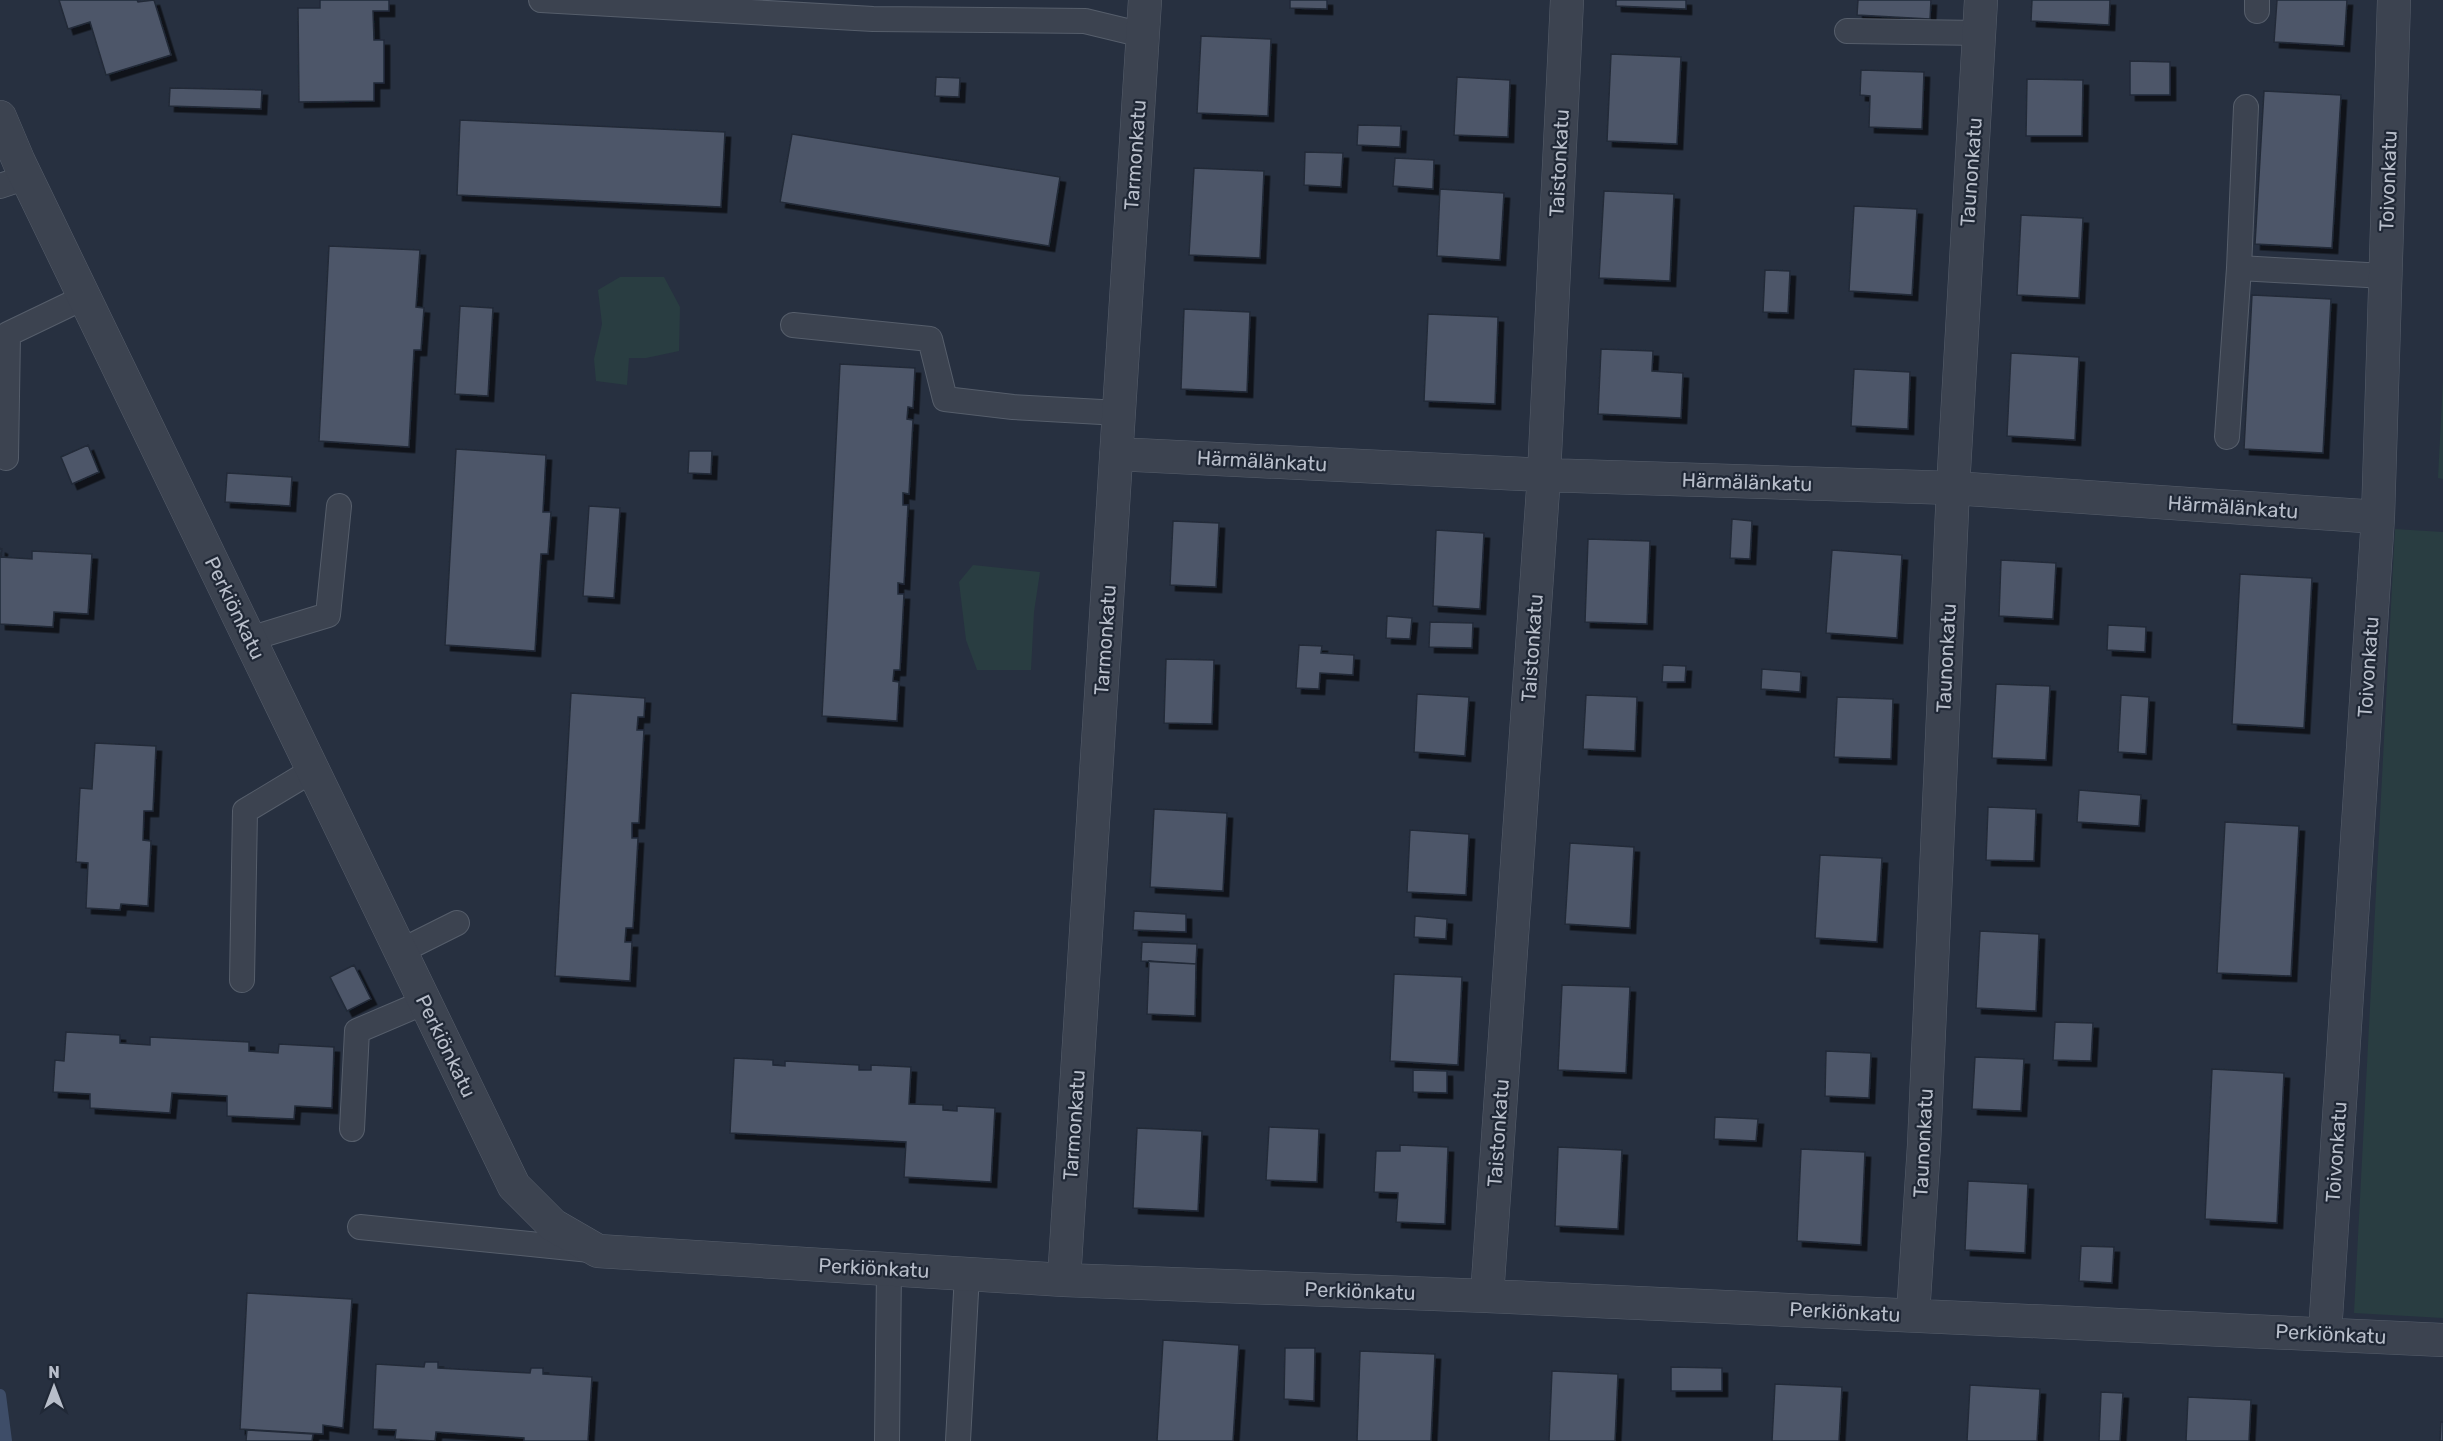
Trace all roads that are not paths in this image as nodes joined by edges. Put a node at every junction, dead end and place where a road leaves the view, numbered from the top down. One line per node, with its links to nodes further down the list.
1 (541, 0): 8 (lane)
2 (1145, 0): 8 (street, Tarmonkatu)
3 (1567, 0): 20 (street, Taistonkatu)
4 (1981, 0): 7 (street, Taunonkatu)
5 (2394, 0): 13 (street, Toivonkatu)
6 (1847, 31): 7 (lane)
7 (1980, 33): 21 (street, Taunonkatu)
8 (1143, 35): 16 (street, Tarmonkatu)
9 (2246, 107): 12 (lane)
10 (0, 117): 11 (street, Perkiönkatu)
11 (13, 182): 14 (street, Perkiönkatu)
12 (2239, 268): 13 (lane); 17 (lane)
13 (2385, 276): 23 (street, Toivonkatu)
14 (85, 297): 19 (lane); 24 (street, Perkiönkatu)
15 (793, 325): 16 (lane)
16 (1119, 413): 18 (street, Tarmonkatu)
17 (2227, 437)
18 (1116, 454): 20 (street, Härmälänkatu); 35 (street, Tarmonkatu)
19 (6, 458)
20 (1544, 475): 21 (street, Härmälänkatu); 36 (street, Taistonkatu)
21 (1953, 488): 23 (street, Härmälänkatu); 37 (street, Taunonkatu)
22 (339, 506): 24 (lane)
23 (2378, 517): 38 (street, Toivonkatu)
24 (249, 639): 25 (street, Perkiönkatu)
25 (313, 770): 27 (street, Perkiönkatu); 28 (lane)
26 (457, 923): 27 (lane)
27 (400, 951): 29 (street, Perkiönkatu)
28 (242, 980)
29 (425, 1002): 30 (lane); 32 (street, Perkiönkatu)
30 (352, 1129)
31 (360, 1227): 32 (lane)
32 (598, 1251): 33 (street, Perkiönkatu)
33 (889, 1270): 34 (street, Perkiönkatu); 40 (lane)
34 (967, 1274): 35 (street, Perkiönkatu); 41 (lane)
35 (1064, 1280): 36 (street, Perkiönkatu)
36 (1487, 1296): 37 (street, Perkiönkatu)
37 (1913, 1315): 38 (street, Perkiönkatu)
38 (2325, 1333): 39 (street, Perkiönkatu)
39 (2443, 1340)
40 (887, 1441)
41 (958, 1441)

